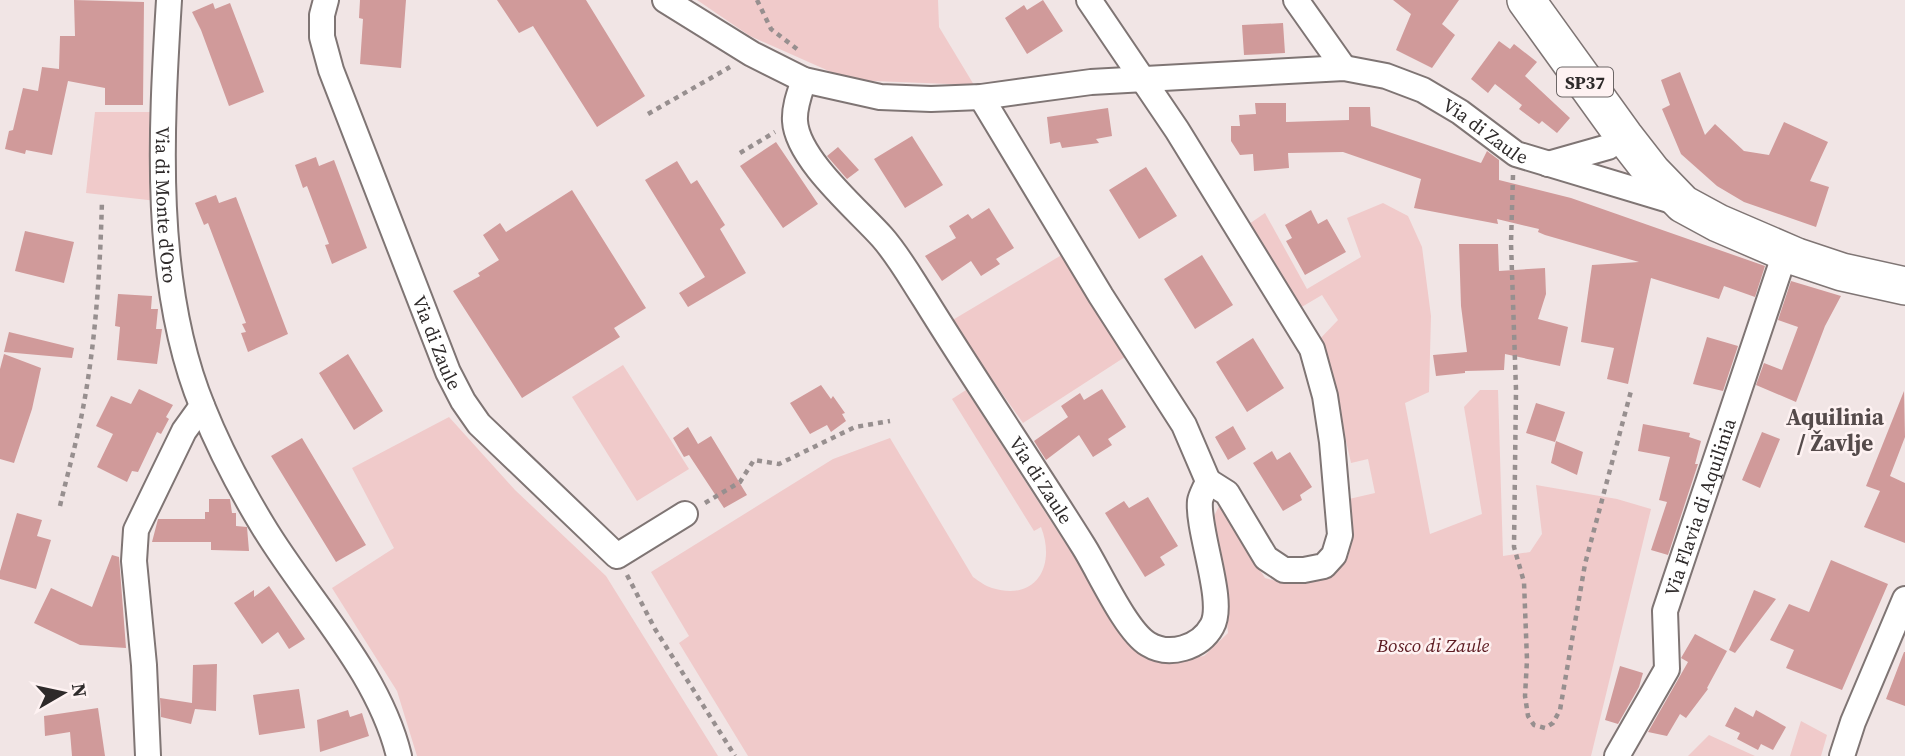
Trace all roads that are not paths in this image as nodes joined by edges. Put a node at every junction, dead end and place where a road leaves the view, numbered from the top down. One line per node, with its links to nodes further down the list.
1 (169, 0): 16 (street, Via di Monte d'Oro)
2 (326, 0): 18 (street, Via di Zaule)
3 (665, 0): 9 (street, Via di Zaule)
4 (1089, 0): 8 (street)
5 (1296, 0): 7 (street)
6 (1526, 0): 11 (main road, SP37)
7 (1344, 68): 8 (street, Via di Zaule); 12 (street, Via di Zaule)
8 (1140, 78): 10 (street, Via di Zaule); 17 (street)
9 (804, 80): 10 (street, Via di Zaule); 17 (street, Via di Zaule)
10 (981, 97): 17 (street)
11 (1624, 136): 12 (street, Via di Zaule); 13 (main road, SP37)
12 (1548, 164): 13 (street, Via di Zaule)
13 (1683, 204): 14 (main road, SP37)
14 (1785, 253): 15 (main road, SP37); 22 (street, Via Flavia di Aquilinia)
15 (1905, 286)
16 (202, 406): 20 (street); 21 (street, Via di Monte d'Oro)
17 (1208, 481)
18 (685, 514)
19 (1905, 599): 23 (street)
20 (148, 756)
21 (399, 756)
22 (1617, 756)
23 (1842, 756)

